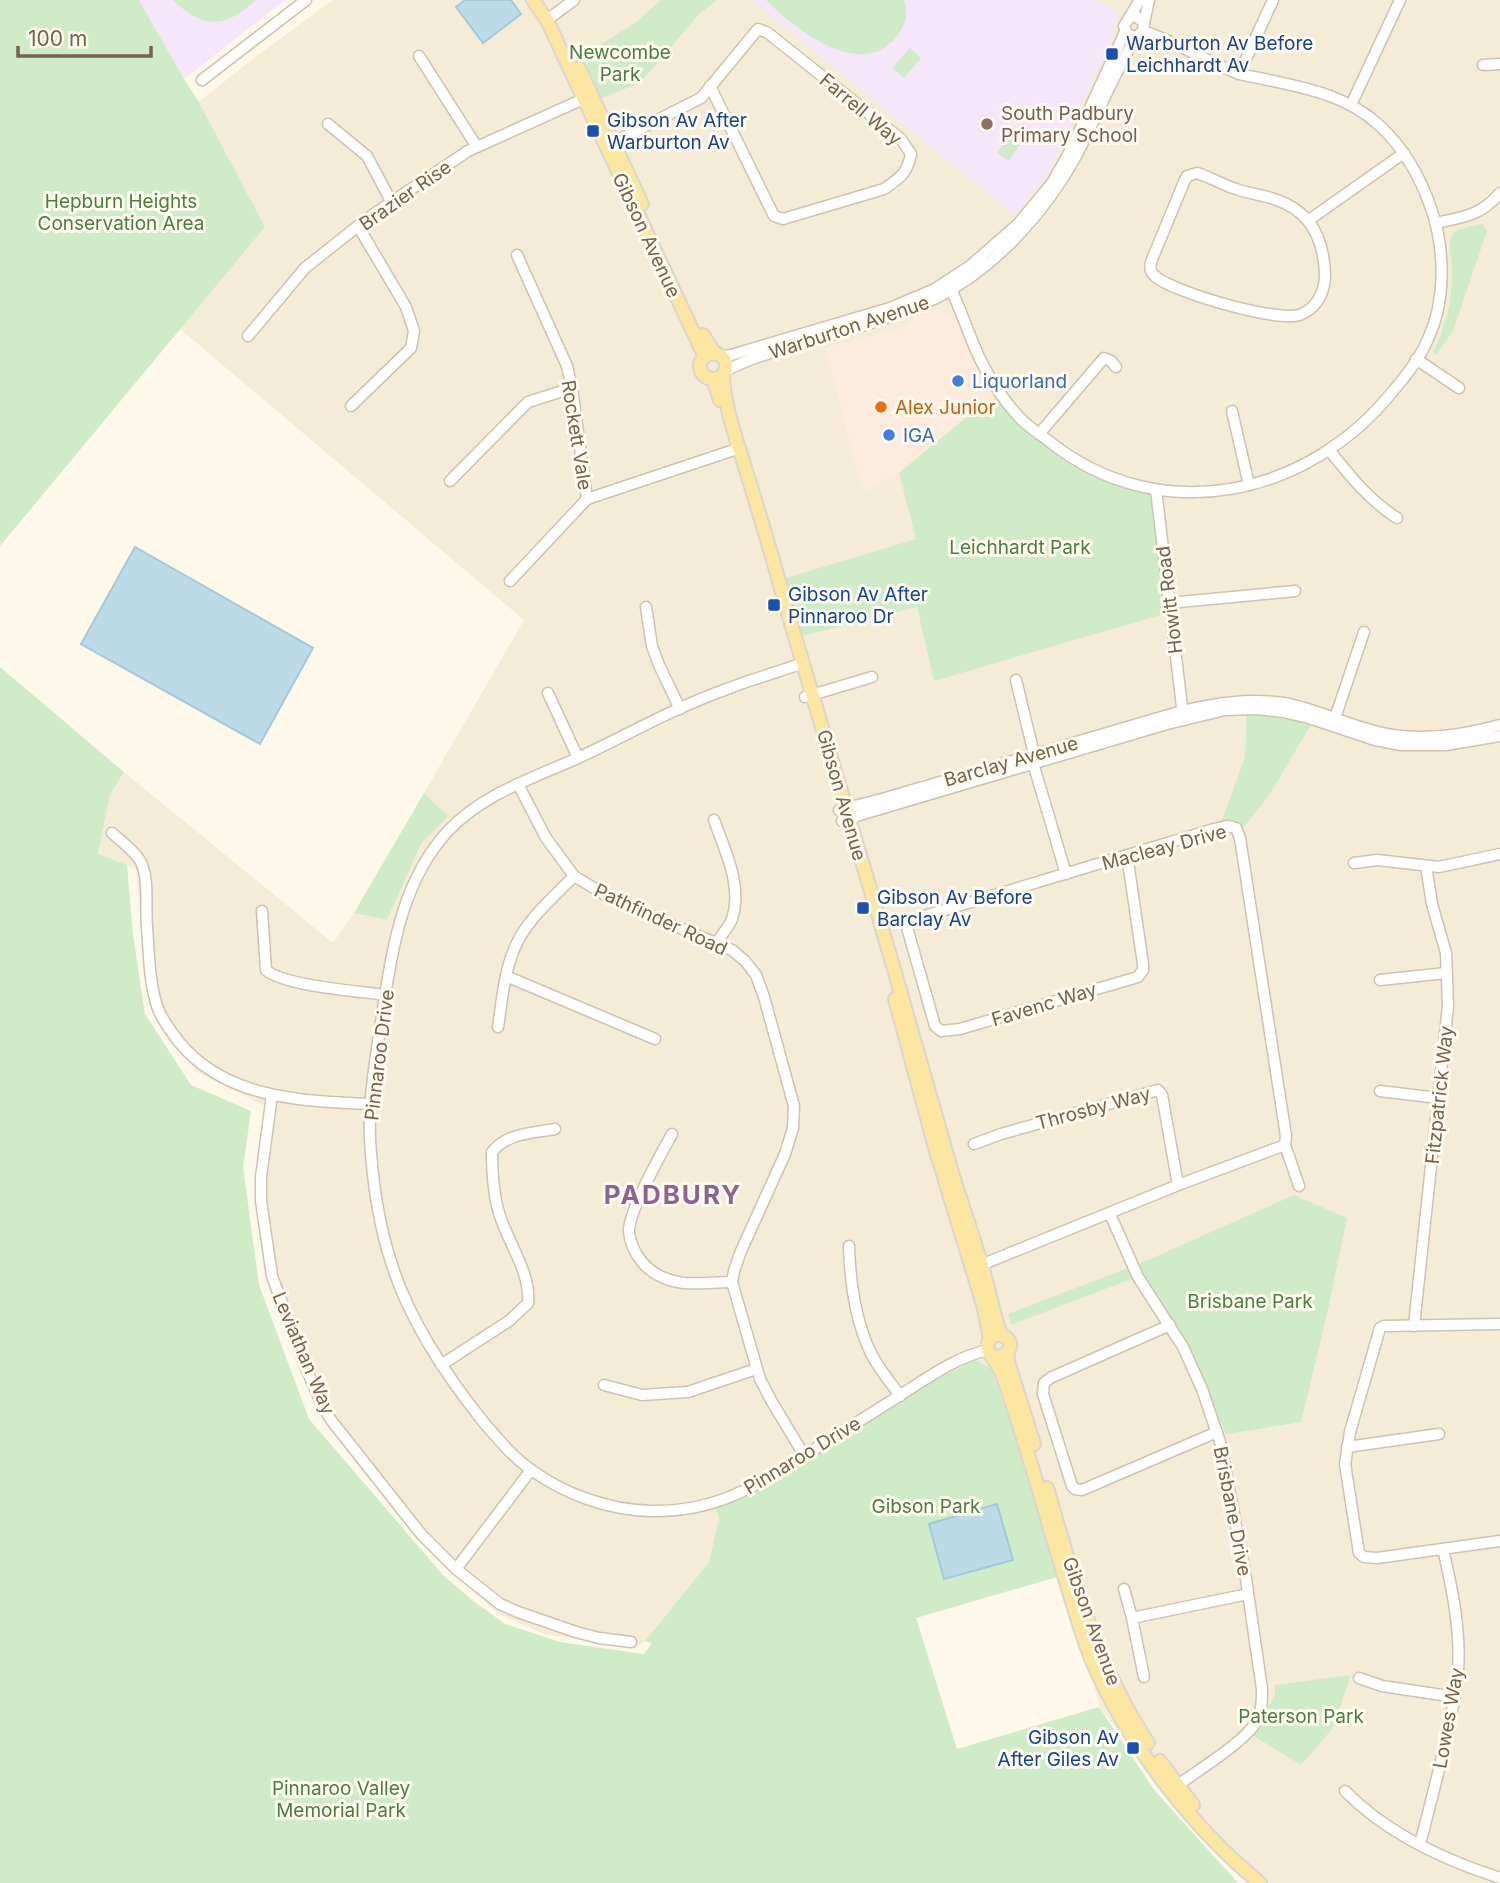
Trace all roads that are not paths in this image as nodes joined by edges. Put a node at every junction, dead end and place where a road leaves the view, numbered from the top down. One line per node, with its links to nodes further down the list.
1 (306, 0): 17 (street)
2 (533, 0): 10 (main road, Gibson Avenue)
3 (543, 0): 10 (main road, Gibson Avenue)
4 (574, 0): 10 (street)
5 (1140, 0): 9 (street)
6 (1150, 0): 11 (street, Warburton Avenue)
7 (1273, 0): 16 (street)
8 (1400, 0): 20 (street)
9 (1131, 17): 11 (street); 12 (street)
10 (550, 18): 19 (main road, Gibson Avenue)
11 (1141, 30): 12 (street); 16 (street); 31 (street, Warburton Avenue)
12 (1125, 32): 31 (street, Warburton Avenue)
13 (419, 56): 23 (street)
14 (1500, 64): 15 (street)
15 (1483, 65)
16 (1239, 74): 20 (street)
17 (202, 80)
18 (710, 86): 18 (street, Farrell Way); 22 (street)
19 (588, 97): 22 (main road, Gibson Avenue); 23 (street, Brazier Rise)
20 (1351, 104): 24 (street)
21 (328, 124): 26 (street)
22 (610, 144): 33 (main road, Gibson Avenue)
23 (477, 147): 26 (street, Brazier Rise)
24 (1404, 153): 27 (street); 28 (street)
25 (1500, 193): 28 (street)
26 (392, 203): 29 (street, Brazier Rise)
27 (1309, 220): 27 (street)
28 (1436, 223): 34 (street)
29 (358, 226): 32 (street, Brazier Rise); 39 (street)
30 (517, 255): 37 (street, Rockett Vale)
31 (949, 286): 33 (street, Warburton Avenue); 36 (street, Warburton Avenue); 41 (street)
32 (248, 336)
33 (714, 356): 36 (main road); 36 (main road)
34 (1416, 359): 38 (street); 43 (street)
35 (1116, 367): 41 (street)
36 (720, 375): 42 (main road, Gibson Avenue)
37 (572, 388): 44 (street); 47 (street, Rockett Vale)
38 (1460, 388)
39 (351, 406)
40 (1232, 411): 45 (street)
41 (1039, 434): 46 (street)
42 (737, 449): 47 (street); 54 (main road, Gibson Avenue)
43 (1330, 451): 45 (street); 48 (street)
44 (450, 481)
45 (1249, 485): 46 (street)
46 (1156, 490): 51 (street, Howitt Road)
47 (587, 499): 49 (street)
48 (1397, 518)
49 (510, 581)
50 (1295, 591): 51 (street)
51 (1169, 603): 60 (street, Howitt Road)
52 (646, 607): 59 (street)
53 (1364, 632): 61 (street)
54 (800, 665): 58 (main road, Gibson Avenue); 59 (street, Pinnaroo Drive)
55 (872, 677): 58 (street)
56 (1016, 680): 65 (street)
57 (548, 693): 64 (street)
58 (809, 696): 67 (main road, Gibson Avenue)
59 (680, 709): 64 (street, Pinnaroo Drive)
60 (1182, 715): 61 (street, Barclay Avenue); 65 (street, Barclay Avenue)
61 (1334, 722): 62 (street, Barclay Avenue); 63 (street, Barclay Avenue)
62 (1500, 725)
63 (1500, 736)
64 (578, 758): 66 (street, Pinnaroo Drive)
65 (1033, 759): 67 (street, Barclay Avenue); 74 (street)
66 (518, 784): 75 (street, Pathfinder Road); 82 (street, Pinnaroo Drive)
67 (844, 815): 97 (main road, Gibson Avenue)
68 (714, 820): 78 (street)
69 (112, 833): 86 (street)
70 (1500, 854): 73 (street)
71 (1127, 855): 74 (street, Macleay Drive); 77 (street, Favenc Way); 92 (street, Macleay Drive)
72 (1354, 863): 73 (street)
73 (1426, 866): 79 (street, Fitzpatrick Way)
74 (1066, 874): 77 (street, Macleay Drive)
75 (574, 876): 78 (street, Pathfinder Road); 80 (street)
76 (262, 911): 82 (street)
77 (906, 924)
78 (716, 943): 98 (street, Pathfinder Road)
79 (1446, 973): 81 (street); 87 (street, Fitzpatrick Way)
80 (506, 976): 83 (street); 84 (street)
81 (1380, 980)
82 (385, 995): 88 (street, Pinnaroo Drive)
83 (498, 1027)
84 (655, 1039)
85 (1380, 1091): 87 (street)
86 (272, 1095): 88 (street); 115 (street, Leviathan Way)
87 (1438, 1098): 101 (street, Fitzpatrick Way)
88 (370, 1104): 104 (street, Pinnaroo Drive)
89 (555, 1129): 104 (street)
90 (671, 1134): 98 (street)
91 (974, 1144): 93 (street, Throsby Way)
92 (1285, 1145): 93 (street); 94 (street, Macleay Drive)
93 (1178, 1185): 95 (street)
94 (1299, 1186)
95 (1110, 1214): 97 (street); 100 (street, Brisbane Drive)
96 (849, 1246): 107 (street)
97 (977, 1267): 102 (main road, Gibson Avenue)
98 (732, 1282): 105 (street)
99 (1500, 1324): 101 (street)
100 (1170, 1325): 108 (street, Brisbane Drive); 108 (street)
101 (1414, 1326): 110 (street)
102 (993, 1345): 103 (main road); 103 (main road, Gibson Avenue); 107 (street, Pinnaroo Drive); 123 (main road, Gibson Avenue)
103 (1007, 1353): 123 (main road, Gibson Avenue)
104 (441, 1365): 112 (street, Pinnaroo Drive)
105 (756, 1369): 106 (street); 111 (street)
106 (604, 1385)
107 (900, 1396): 111 (street, Pinnaroo Drive)
108 (1217, 1432): 117 (street, Brisbane Drive)
109 (1439, 1434): 110 (street)
110 (1347, 1447): 114 (street)
111 (804, 1455): 112 (street, Pinnaroo Drive)
112 (531, 1470): 115 (street)
113 (1500, 1541): 114 (street)
114 (1443, 1549): 122 (street, Lowes Way)
115 (456, 1569): 119 (street, Leviathan Way)
116 (1124, 1589): 118 (street)
117 (1248, 1594): 118 (street); 123 (street, Brisbane Drive)
118 (1132, 1618): 120 (street)
119 (631, 1642)
120 (1144, 1677)
121 (1359, 1678): 122 (street)
122 (1455, 1697): 125 (street, Lowes Way)
123 (1175, 1788): 127 (main road, Gibson Avenue); 128 (main road, Gibson Avenue)
124 (1345, 1791): 125 (street)
125 (1420, 1844): 126 (street)
126 (1500, 1878)
127 (1260, 1883)
128 (1272, 1883)

